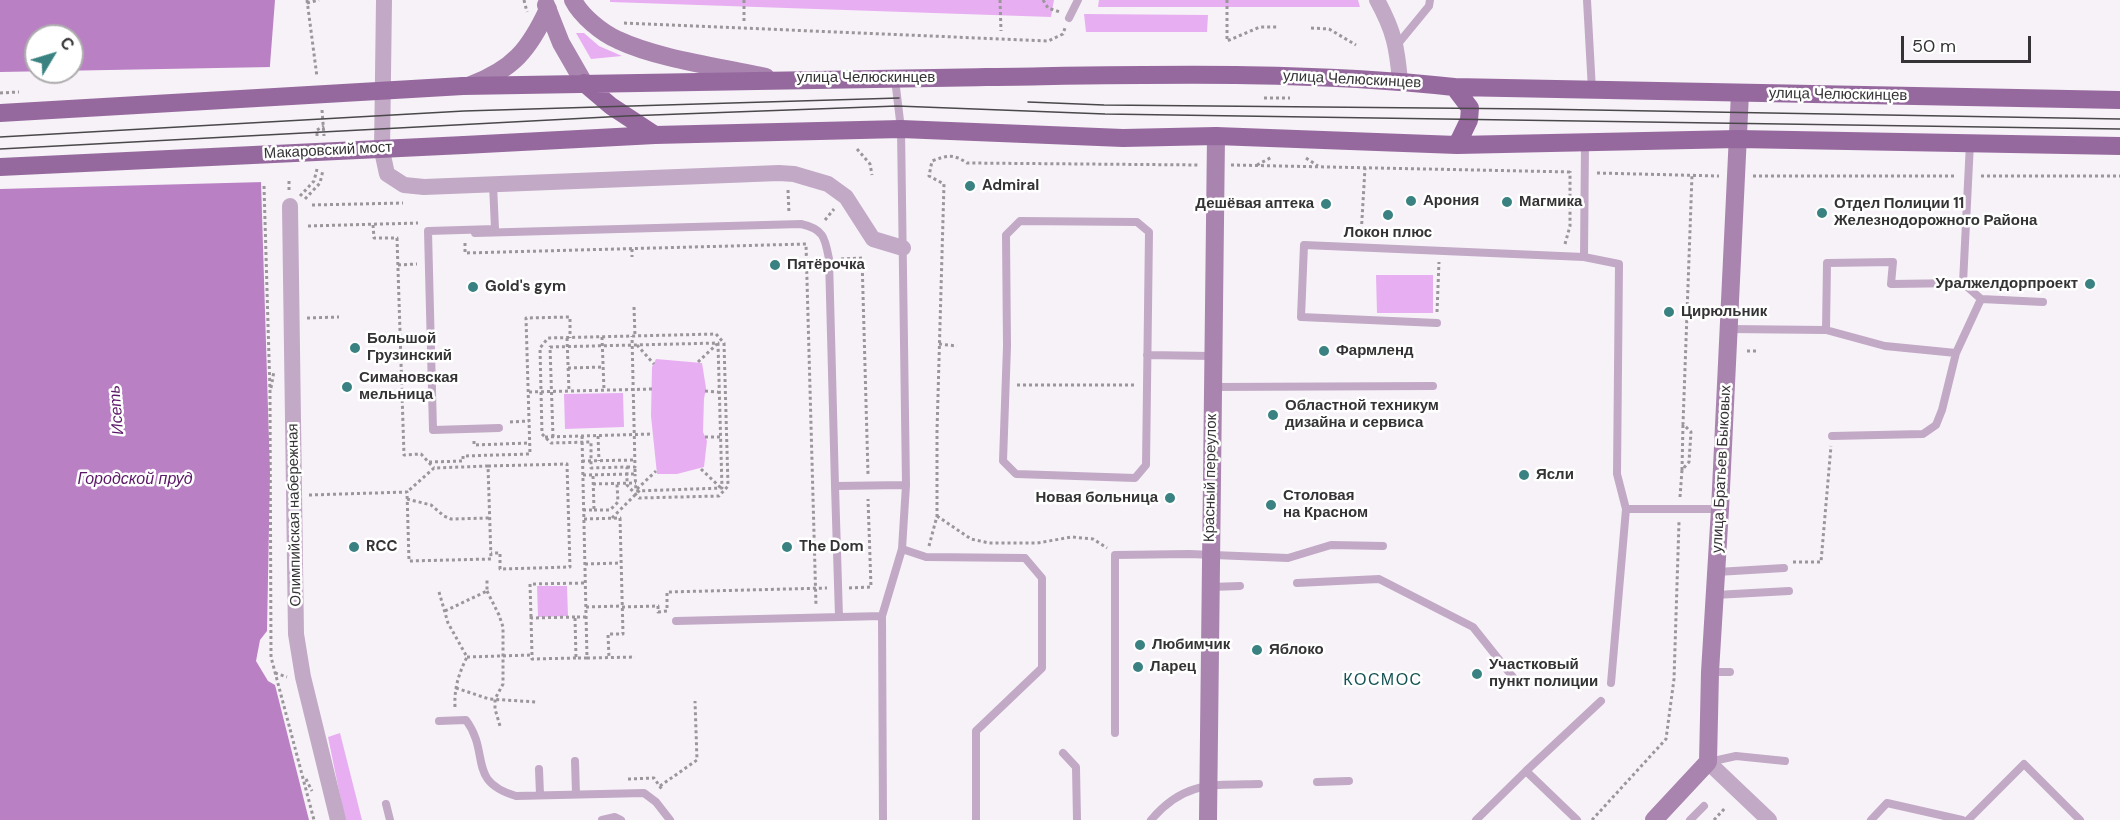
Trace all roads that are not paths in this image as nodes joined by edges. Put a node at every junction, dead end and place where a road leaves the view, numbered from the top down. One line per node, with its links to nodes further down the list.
1 (384, 0): 29 (street)
2 (573, 0): 11 (street)
3 (1078, 0): 8 (lane)
4 (1377, 0): 9 (street)
5 (1430, 0): 9 (lane)
6 (1587, 0): 16 (lane)
7 (546, 5): 13 (street); 14 (street)
8 (1069, 18)
9 (1397, 45): 12 (street)
10 (895, 78): 11 (main road, улица Челюскинцев); 12 (main road, улица Челюскинцев); 20 (lane)
11 (774, 79): 13 (main road, улица Челюскинцев)
12 (1400, 81): 15 (main road, улица Челюскинцев)
13 (584, 83): 14 (main road); 21 (main road)
14 (466, 86): 19 (main road, bridge)
15 (1454, 87): 16 (main road, улица Челюскинцев); 26 (main road)
16 (1592, 90): 17 (main road, улица Челюскинцев)
17 (1740, 93): 18 (main road, улица Челюскинцев); 23 (street, улица Братьев Быковых)
18 (2120, 100)
19 (0, 113)
20 (901, 129): 21 (main road); 22 (main road); 32 (lane)
21 (655, 135): 28 (main road, Макаровский мост, bridge)
22 (1216, 136): 26 (main road); 42 (street, Красный переулок)
23 (1738, 139): 24 (main road); 25 (main road); 38 (street, улица Братьев Быковых)
24 (1585, 142): 26 (main road); 33 (lane)
25 (1970, 143): 27 (main road); 34 (lane)
26 (1457, 145)
27 (2120, 146)
28 (0, 167)
29 (491, 184): 32 (street); 45 (lane)
30 (290, 206): 85 (street, Олимпийская набережная)
31 (475, 232): 48 (lane)
32 (903, 249): 47 (lane)
33 (1584, 257): 37 (lane); 49 (lane)
34 (1963, 284): 35 (lane); 39 (lane)
35 (1981, 298): 36 (lane); 40 (lane)
36 (2043, 302)
37 (1437, 323)
38 (1729, 329): 39 (lane); 50 (street, улица Братьев Быковых)
39 (1826, 330): 40 (lane)
40 (1956, 353): 46 (lane)
41 (1147, 356): 41 (lane); 42 (lane)
42 (1212, 356): 44 (street, Красный переулок)
43 (1433, 386): 44 (lane)
44 (1212, 387): 53 (street, Красный переулок)
45 (499, 428)
46 (1832, 436)
47 (906, 485): 48 (lane); 52 (lane)
48 (835, 486): 61 (lane)
49 (1626, 509): 50 (lane); 67 (lane)
50 (1720, 509): 55 (street, улица Братьев Быковых)
51 (1383, 546): 53 (lane)
52 (902, 549): 62 (lane); 91 (lane)
53 (1210, 555): 58 (street, Красный переулок); 70 (lane)
54 (1785, 565): 55 (lane)
55 (1716, 572): 60 (street, улица Братьев Быковых)
56 (1297, 583): 66 (lane)
57 (1240, 586): 58 (lane)
58 (1210, 587): 80 (street, Красный переулок)
59 (1789, 591): 60 (lane)
60 (1715, 595): 64 (street, улица Братьев Быковых)
61 (838, 616): 62 (lane); 63 (lane)
62 (882, 616): 90 (lane)
63 (676, 621)
64 (1710, 672): 65 (lane); 74 (street, улица Братьев Быковых)
65 (1730, 672)
66 (1516, 681)
67 (1611, 683)
68 (1601, 701): 76 (lane)
69 (439, 721): 82 (lane)
70 (1115, 733)
71 (1063, 753): 92 (lane)
72 (575, 760): 81 (lane)
73 (1785, 761): 74 (lane)
74 (1708, 762): 97 (street); 99 (street)
75 (539, 769): 82 (lane)
76 (1526, 771): 95 (lane); 96 (lane)
77 (1349, 781): 78 (lane)
78 (1317, 782)
79 (1258, 784): 80 (lane)
80 (1208, 785): 93 (lane); 94 (street, Красный переулок)
81 (576, 794): 82 (lane); 89 (lane)
82 (540, 795)
83 (386, 804): 86 (lane)
84 (1704, 806): 98 (lane)
85 (338, 820)
86 (390, 820)
87 (602, 820): 88 (lane)
88 (621, 820)
89 (670, 820)
90 (883, 820)
91 (976, 820)
92 (1077, 820)
93 (1151, 820)
94 (1208, 820)
95 (1476, 820)
96 (1577, 820)
97 (1654, 820)
98 (1690, 820)
99 (1769, 820)
100 (1871, 820): 101 (lane)
101 (1962, 820)
102 (1968, 820): 103 (lane)
103 (2080, 820)

